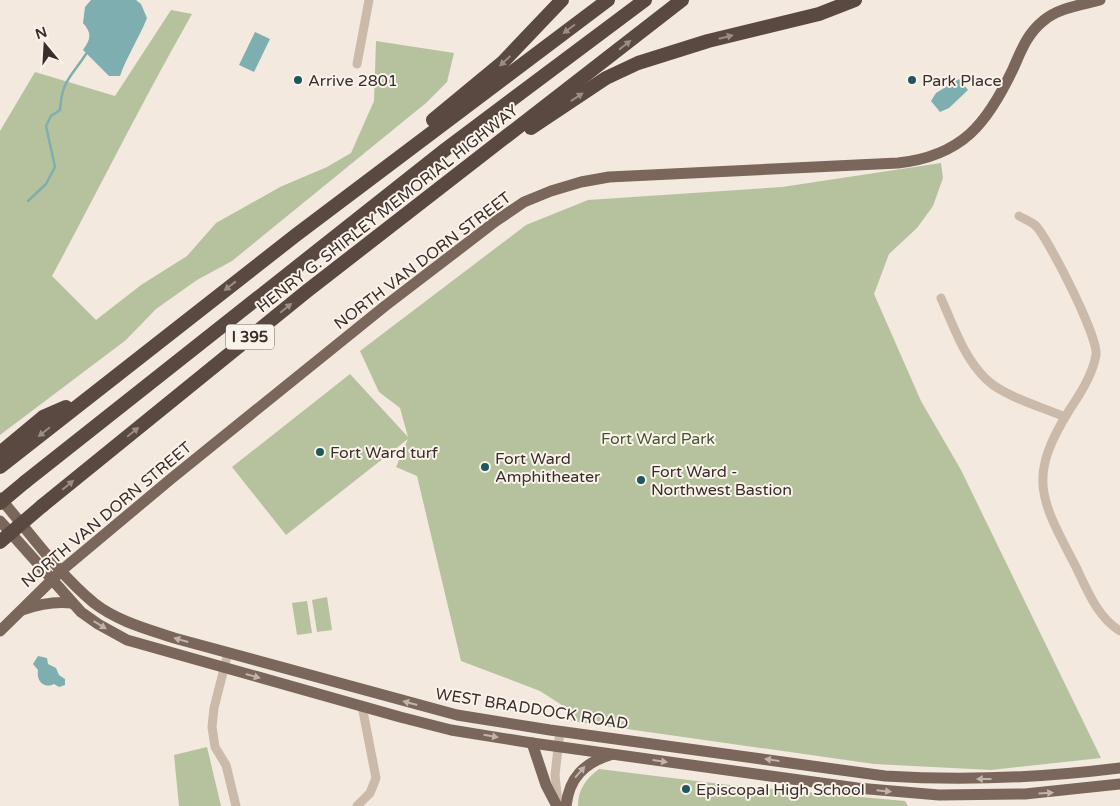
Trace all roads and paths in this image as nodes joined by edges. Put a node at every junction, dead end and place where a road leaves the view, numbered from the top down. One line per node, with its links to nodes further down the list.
1 (370, 0): 10 (street)
2 (562, 0): 13 (highway, one-way to 13)
3 (608, 0): 13 (highway, HENRY G. SHIRLEY MEMORIAL HIGHWAY, one-way to 13)
4 (645, 0): 18 (highway, bridge)
5 (682, 0): 11 (highway, HENRY G. SHIRLEY MEMORIAL HIGHWAY / I 395, one-way to 5)
6 (844, 0): 9 (highway)
7 (855, 0): 9 (highway)
8 (1100, 0): 21 (main road, NORTH VAN DORN STREET)
9 (819, 14): 11 (highway, one-way to 9)
10 (357, 64)
11 (407, 214): 20 (highway, HENRY G. SHIRLEY MEMORIAL HIGHWAY / I 395, one-way to 11, bridge)
12 (1019, 216): 15 (street)
13 (296, 235): 16 (highway, HENRY G. SHIRLEY MEMORIAL HIGHWAY, one-way to 16)
14 (941, 298): 15 (street)
15 (1065, 417): 26 (street)
16 (2, 460)
17 (0, 498): 21 (main road, WEST BRADDOCK ROAD)
18 (0, 503)
19 (0, 521): 22 (main road, WEST BRADDOCK ROAD)
20 (0, 542)
21 (62, 570): 22 (main road, NORTH VAN DORN STREET); 27 (main road, WEST BRADDOCK ROAD, one-way to 21)
22 (51, 580): 23 (main road, WEST BRADDOCK ROAD); 24 (main road, NORTH VAN DORN STREET)
23 (72, 604): 24 (main road); 28 (main road, WEST BRADDOCK ROAD, one-way to 28)
24 (18, 611): 25 (main road, NORTH VAN DORN STREET)
25 (0, 630)
26 (1120, 631)
27 (228, 653): 28 (street); 30 (main road, WEST BRADDOCK ROAD, one-way to 27)
28 (224, 668): 29 (main road, WEST BRADDOCK ROAD, one-way to 29); 36 (street)
29 (362, 706): 31 (main road, WEST BRADDOCK ROAD, one-way to 31); 37 (street)
30 (560, 731): 32 (street); 34 (main road, WEST BRADDOCK ROAD, one-way to 30)
31 (532, 743): 32 (main road, WEST BRADDOCK ROAD); 38 (main road)
32 (560, 747): 33 (main road, WEST BRADDOCK ROAD); 38 (street)
33 (612, 754): 35 (main road, WEST BRADDOCK ROAD, one-way to 35); 39 (main road, one-way to 33)
34 (1120, 768)
35 (1120, 784)
36 (236, 806)
37 (357, 806)
38 (558, 806)
39 (566, 806)

